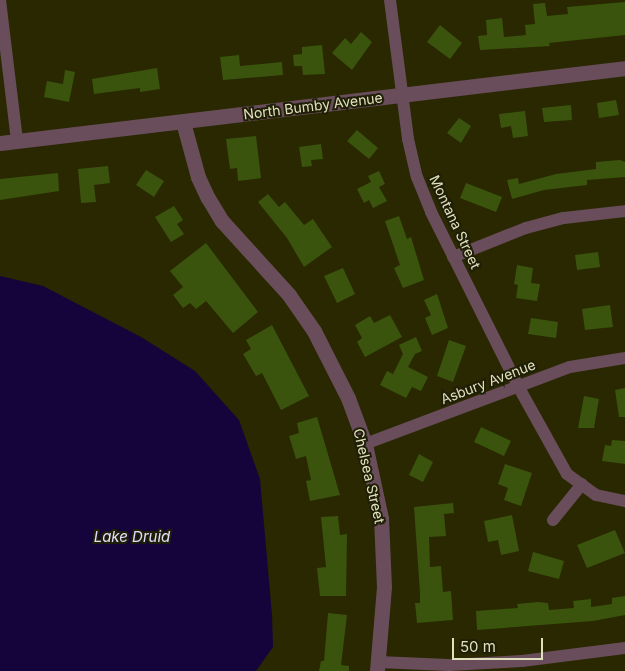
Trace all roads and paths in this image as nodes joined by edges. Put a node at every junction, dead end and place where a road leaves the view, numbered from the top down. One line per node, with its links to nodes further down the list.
1 (0, 0): 6 (street)
2 (390, 0): 4 (street, Montana Street)
3 (625, 68): 4 (street, North Bumby Avenue)
4 (402, 95): 5 (street, North Bumby Avenue); 9 (street, Montana Street)
5 (183, 122): 6 (street, North Bumby Avenue); 12 (street, Chelsea Street)
6 (18, 141): 7 (street, North Bumby Avenue)
7 (0, 143)
8 (625, 211): 9 (street)
9 (453, 257): 11 (street, Montana Street)
10 (625, 358): 11 (street, Asbury Avenue)
11 (518, 386): 12 (street, Asbury Avenue); 13 (street, Montana Street)
12 (365, 444): 17 (street, Chelsea Street)
13 (582, 484): 14 (street, Montana Street); 15 (street)
14 (625, 502)
15 (553, 520)
16 (625, 648): 17 (street)
17 (378, 666)

